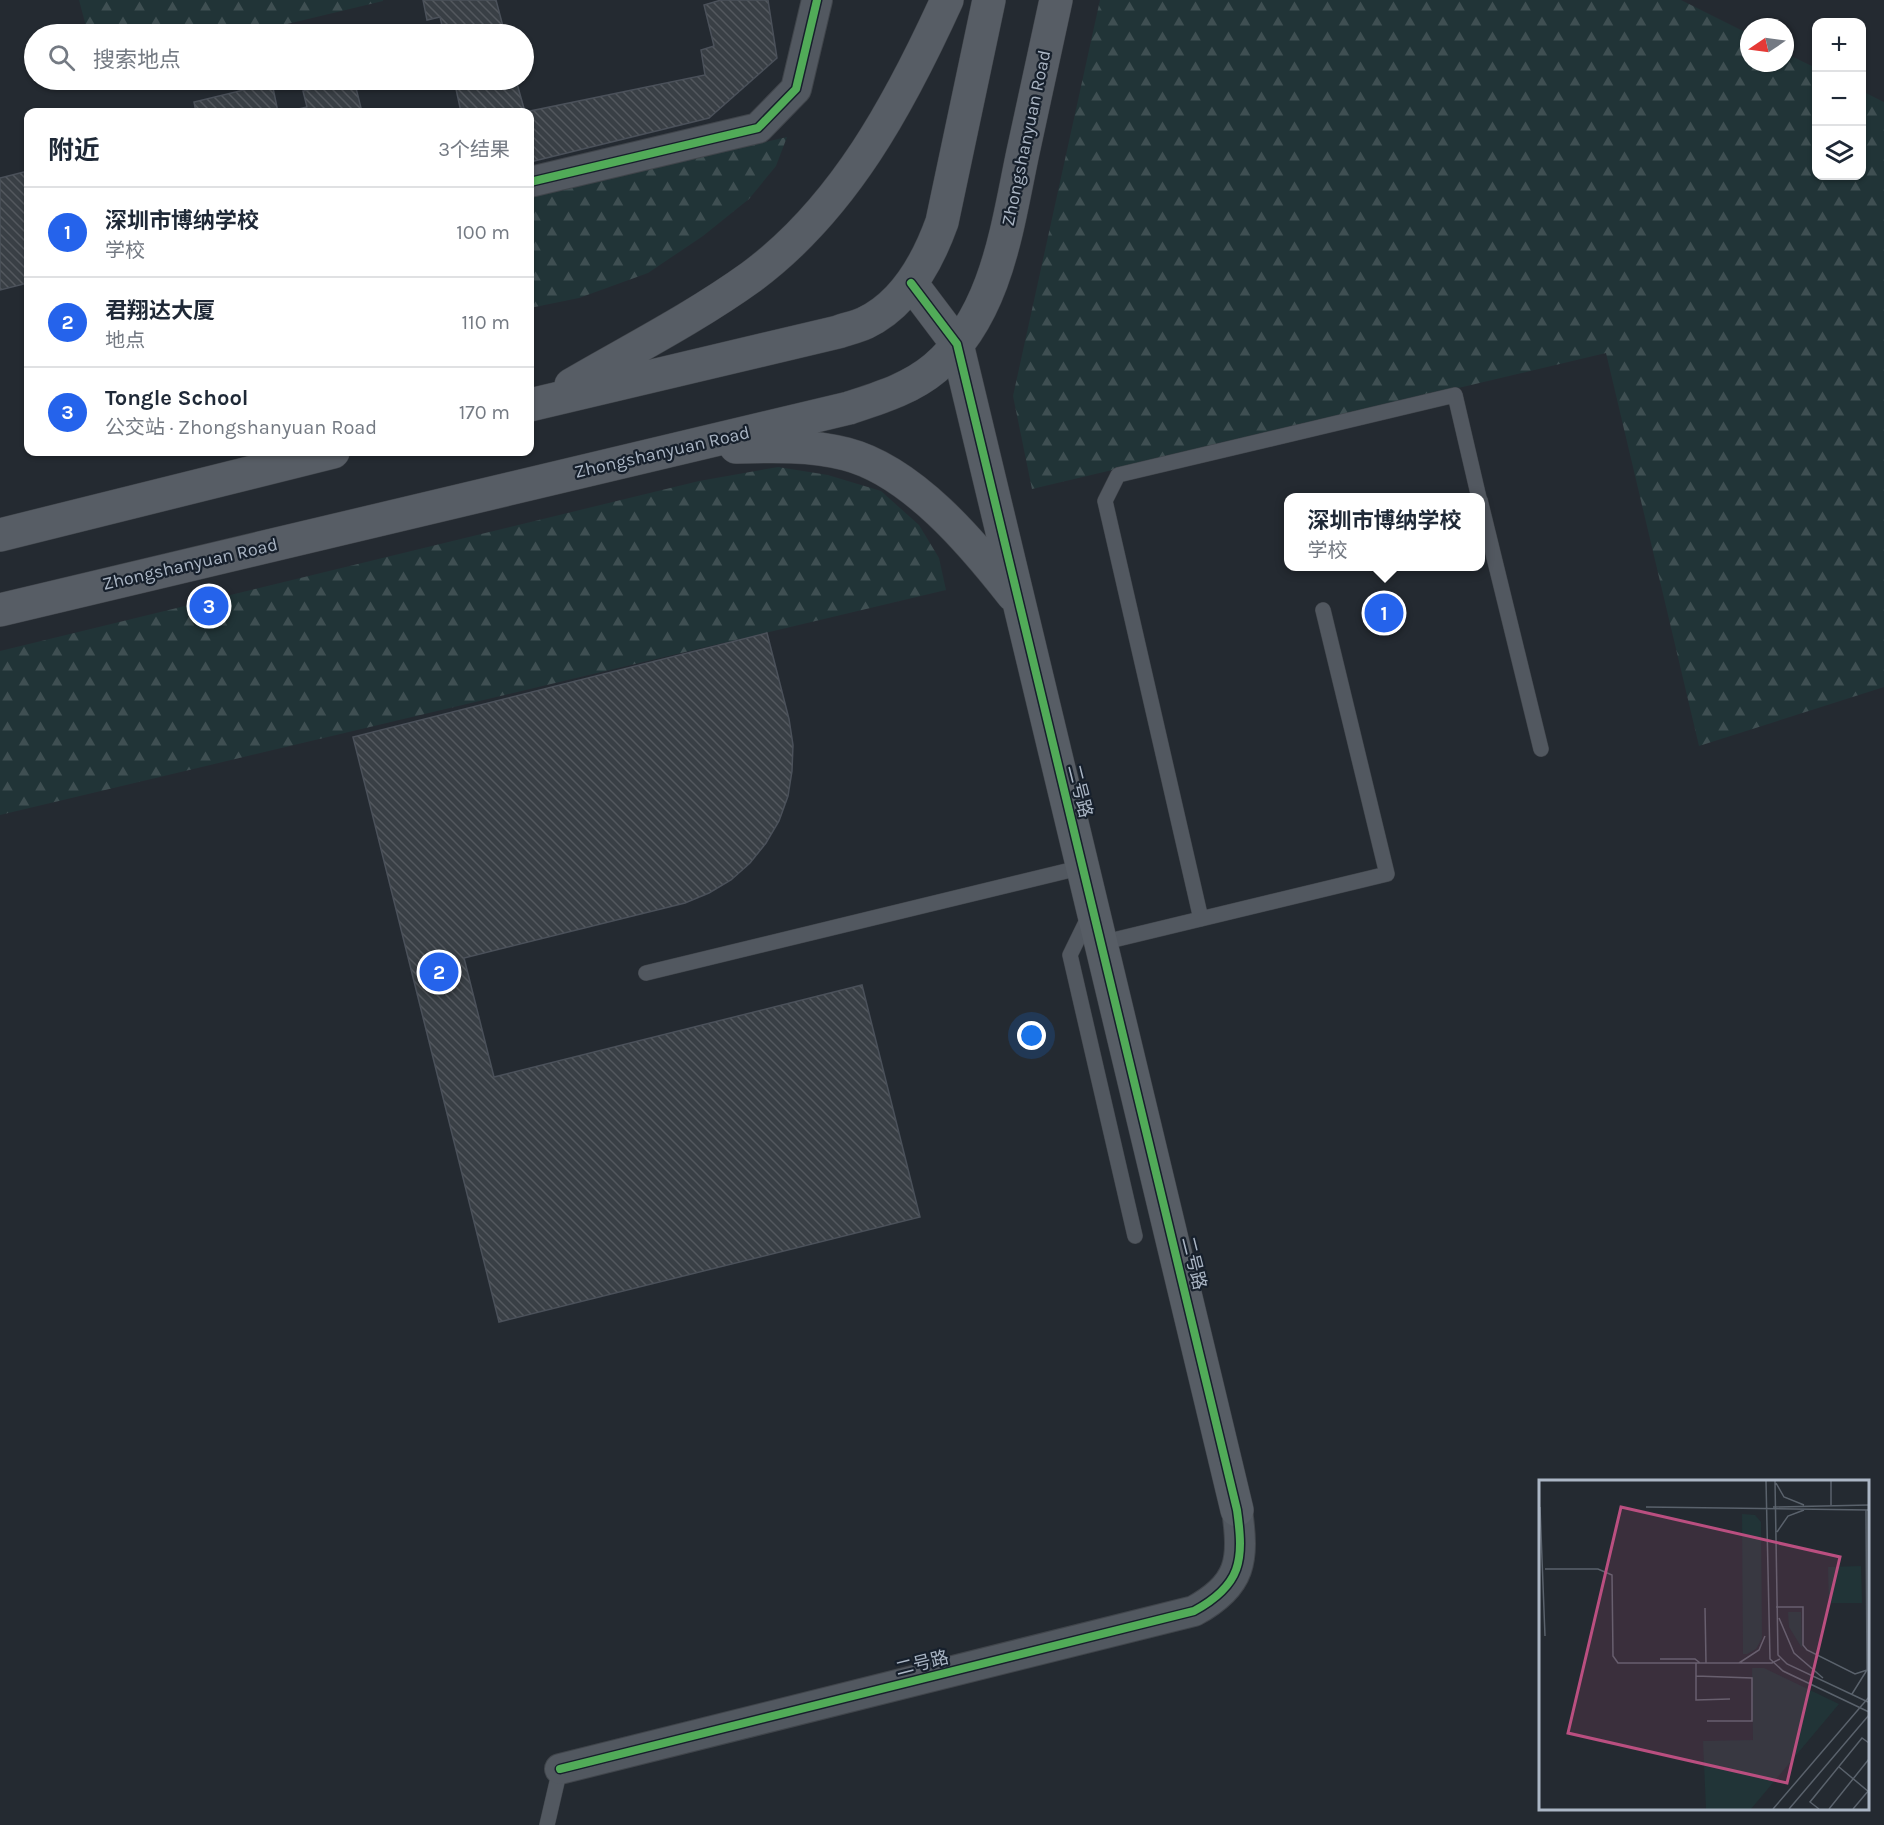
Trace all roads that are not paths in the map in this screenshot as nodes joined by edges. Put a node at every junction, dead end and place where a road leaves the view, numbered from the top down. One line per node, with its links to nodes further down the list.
1 (817, 0): 5 (street)
2 (947, 0): 8 (main road)
3 (989, 0): 6 (main road)
4 (1056, 0): 7 (main road, Zhongshanyuan Road)
5 (534, 181)
6 (911, 283): 7 (main road, 二号路); 8 (main road)
7 (957, 344): 9 (main road, Zhongshanyuan Road); 14 (main road, 二号路)
8 (535, 404)
9 (680, 448): 14 (main road); 15 (main road, Zhongshanyuan Road)
10 (317, 456): 13 (main road)
11 (1479, 493): 20 (lane)
12 (1485, 519): 17 (lane)
13 (0, 535)
14 (1020, 603): 18 (main road, 二号路)
15 (0, 609)
16 (1323, 610): 20 (lane)
17 (1541, 749)
18 (1083, 867): 19 (main road, 二号路); 22 (lane)
19 (1093, 909): 21 (main road, 二号路); 23 (lane)
20 (1201, 919): 21 (lane)
21 (1101, 943): 24 (main road, 二号路)
22 (646, 973)
23 (1135, 1236)
24 (1237, 1510): 25 (street, 二号路)
25 (560, 1769): 26 (lane)
26 (547, 1825)

